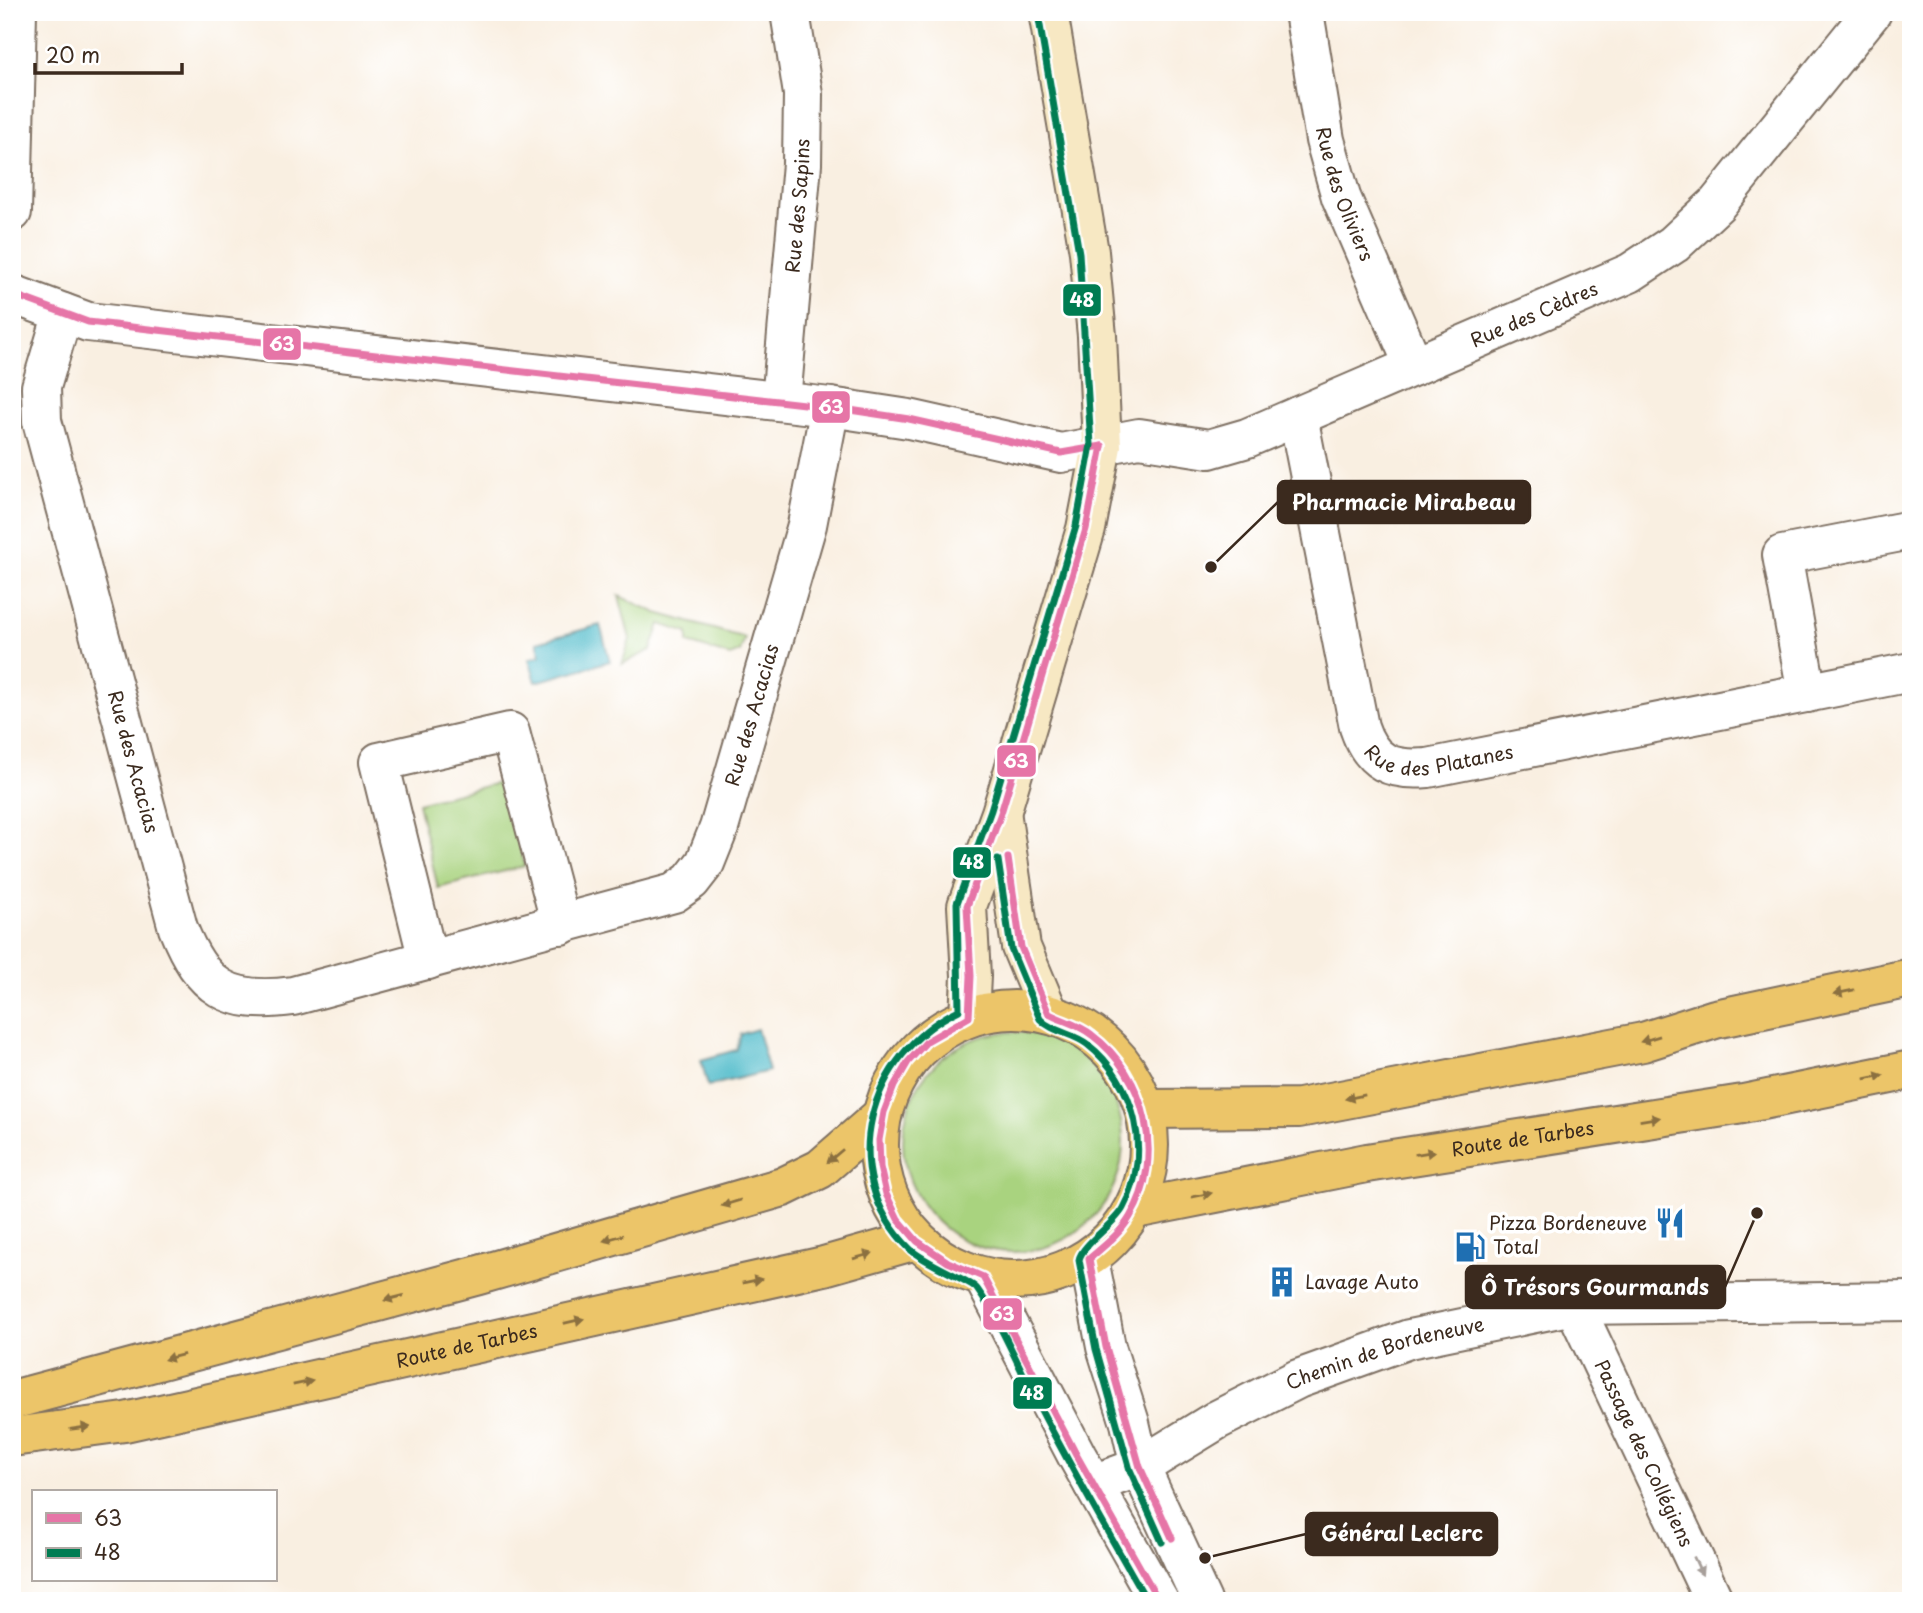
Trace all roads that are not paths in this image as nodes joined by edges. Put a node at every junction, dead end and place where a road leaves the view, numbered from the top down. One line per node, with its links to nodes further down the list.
1 (17, 12): 6 (street)
2 (790, 12): 10 (street, Rue des Sapins)
3 (1048, 12): 13 (main road)
4 (1304, 12): 9 (street, Rue des Oliviers)
5 (1872, 12): 9 (street, Rue des Cèdres)
6 (12, 212)
7 (15, 295): 8 (street, Rue des Cèdres)
8 (63, 313): 10 (street, Rue des Cèdres); 19 (street, Rue des Acacias)
9 (1414, 366): 12 (street, Rue des Cèdres)
10 (781, 401): 11 (street, Rue des Cèdres)
11 (830, 407): 13 (street, Rue des Cèdres); 18 (street, Rue des Acacias)
12 (1298, 416): 13 (street, Rue des Cèdres); 16 (street, Rue des Platanes)
13 (1102, 446): 17 (main road)
14 (1911, 530): 16 (street)
15 (1911, 672): 16 (street, Rue des Platanes)
16 (1807, 693)
17 (1001, 813): 21 (main road); 22 (main road)
18 (561, 925): 19 (street, Rue des Acacias); 19 (street)
19 (428, 960)
20 (1911, 978): 24 (main road, one-way to 24)
21 (1049, 1014): 22 (main road); 24 (main road)
22 (969, 1017): 25 (main road)
23 (1911, 1070): 26 (main road, Route de Tarbes, one-way to 23)
24 (1145, 1109): 26 (main road)
25 (880, 1117): 27 (main road); 32 (main road, one-way to 32)
26 (1135, 1209): 28 (main road)
27 (916, 1240): 29 (main road); 33 (main road, Route de Tarbes, one-way to 27)
28 (1089, 1259): 29 (main road); 34 (street)
29 (983, 1277): 35 (street)
30 (1911, 1301): 31 (street, Chemin de Bordeneuve)
31 (1574, 1305): 34 (street, Chemin de Bordeneuve); 38 (street, Passage des Collégiens, one-way to 38)
32 (12, 1400)
33 (12, 1437)
34 (1140, 1467): 35 (street, Chemin de Bordeneuve); 37 (street)
35 (1093, 1484): 36 (street)
36 (1158, 1601)
37 (1202, 1601)
38 (1714, 1601)

